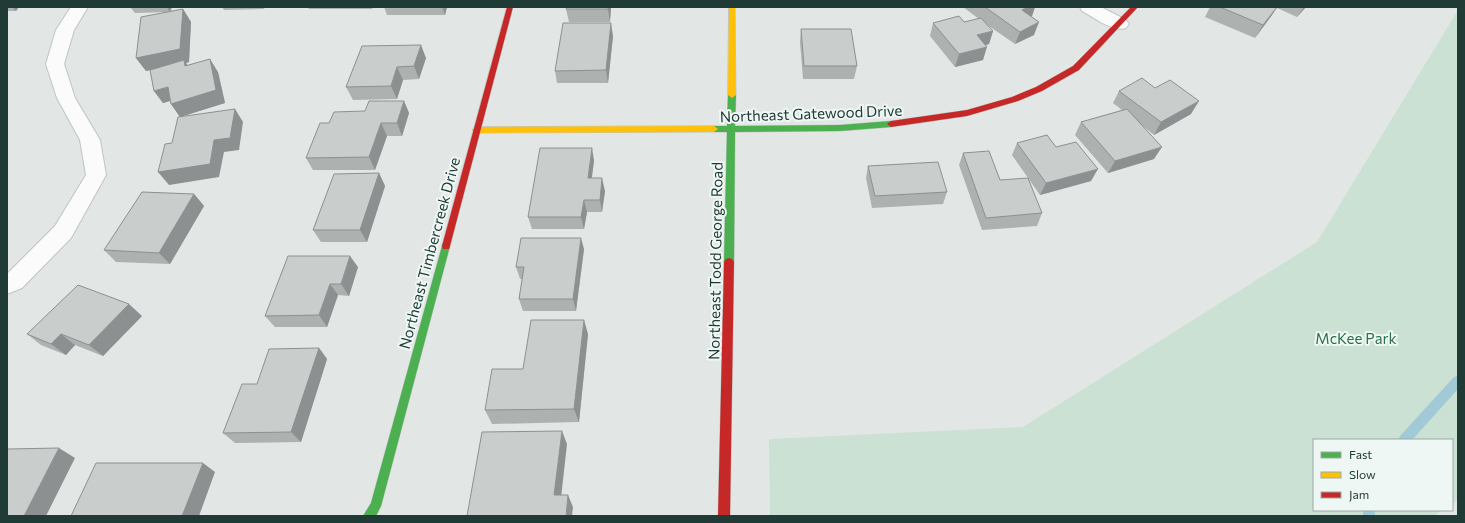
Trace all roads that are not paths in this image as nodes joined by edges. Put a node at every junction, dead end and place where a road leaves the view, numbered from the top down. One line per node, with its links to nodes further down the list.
1 (80, 7): 9 (street)
2 (510, 7): 7 (street, Northeast Timbercreek Drive)
3 (732, 7): 8 (street, Northeast Todd George Road)
4 (1088, 7): 6 (street)
5 (1135, 7): 6 (street, Northeast Gatewood Drive)
6 (1120, 24): 8 (street, Northeast Gatewood Drive)
7 (476, 130): 8 (street, Northeast Gatewood Drive); 10 (street, Northeast Timbercreek Drive)
8 (732, 130): 11 (street, Northeast Todd George Road)
9 (7, 286)
10 (369, 516)
11 (724, 516)

